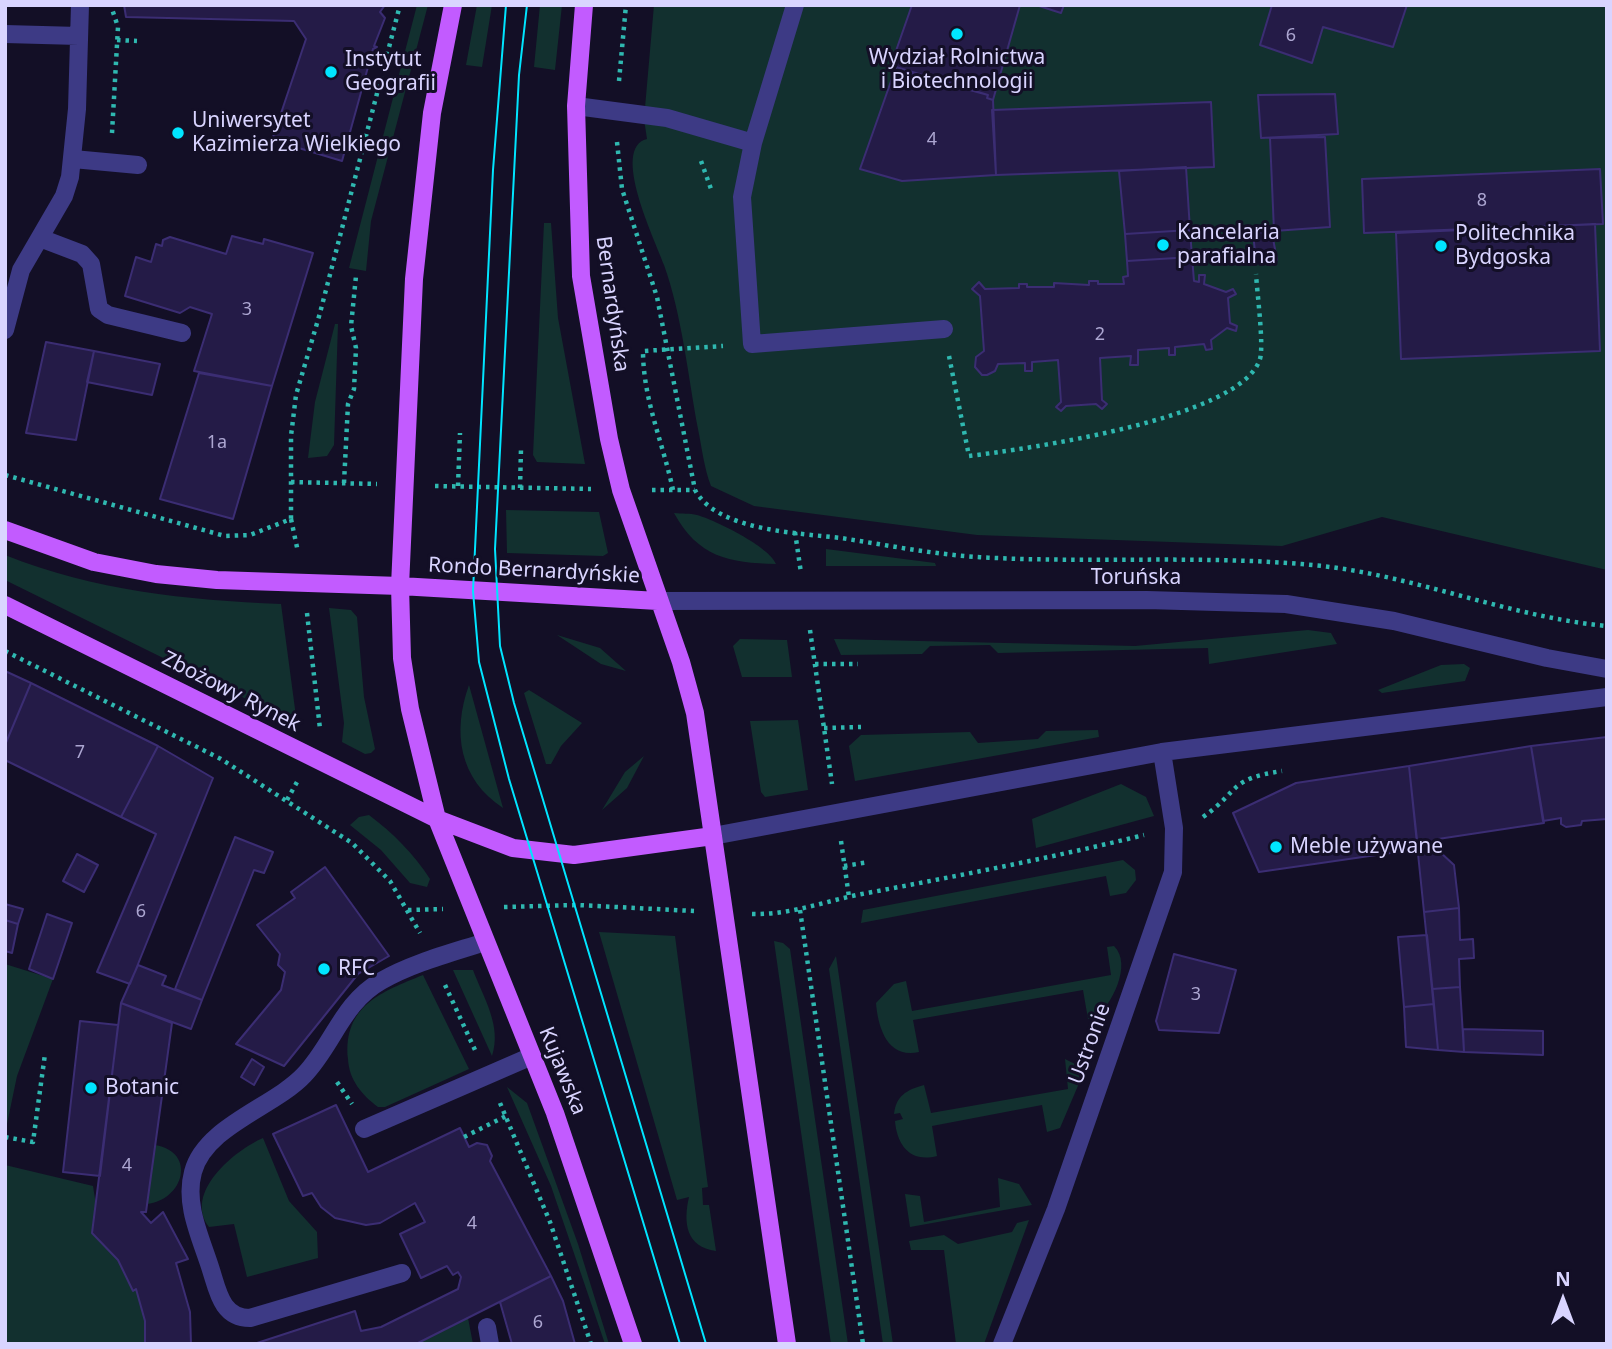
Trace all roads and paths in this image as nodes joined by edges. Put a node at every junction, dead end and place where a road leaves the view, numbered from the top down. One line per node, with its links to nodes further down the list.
1 (80, 5): 9 (street)
2 (111, 5): 10 (path)
3 (400, 5): 34 (path)
4 (453, 5): 49 (main road)
5 (584, 5): 13 (main road, Bernardyńska)
6 (626, 5): 12 (path)
7 (795, 5): 17 (street)
8 (5, 34): 9 (street)
9 (79, 36): 19 (street)
10 (117, 40): 11 (path); 20 (path)
11 (137, 41)
12 (618, 87)
13 (576, 106): 17 (street); 50 (main road, Bernardyńska)
14 (617, 133): 16 (path)
15 (629, 138): 16 (path)
16 (617, 141): 30 (path)
17 (753, 143): 27 (street)
18 (698, 157): 22 (path)
19 (73, 159): 20 (street); 23 (street)
20 (110, 162): 21 (street)
21 (138, 165)
22 (712, 195)
23 (40, 238): 26 (street); 28 (street)
24 (1256, 274): 27 (path)
25 (356, 276): 35 (path)
26 (5, 329)
27 (944, 329)
28 (182, 333)
29 (721, 334): 30 (path)
30 (667, 349): 41 (path); 42 (path)
31 (460, 433): 38 (path)
32 (521, 449): 39 (path)
33 (5, 475): 44 (path)
34 (290, 482): 35 (path); 44 (path)
35 (344, 483): 36 (path)
36 (353, 483)
37 (439, 486): 38 (path)
38 (458, 486): 39 (path)
39 (520, 488): 40 (path)
40 (597, 489)
41 (673, 490): 42 (path); 43 (path)
42 (695, 490): 46 (path)
43 (663, 491)
44 (291, 519): 47 (path)
45 (5, 530): 49 (main road)
46 (795, 532): 48 (path); 53 (path)
47 (298, 552)
48 (801, 570)
49 (400, 586): 50 (main road, Rondo Bernardyńskie); 68 (main road, Rondo Bernardyńskie)
50 (658, 601): 58 (street, Toruńska); 71 (main road, Rondo Bernardyńskie)
51 (305, 604): 62 (path)
52 (5, 605): 68 (main road, Zbożowy Rynek)
53 (1607, 626)
54 (810, 636): 56 (path)
55 (5, 651): 67 (path)
56 (815, 664): 57 (path); 61 (path)
57 (858, 664)
58 (1607, 669)
59 (1607, 697): 63 (street)
60 (861, 727): 61 (path)
61 (824, 728): 66 (path)
62 (319, 736)
63 (1162, 752): 71 (street); 99 (street, Ustronie)
64 (1288, 770): 69 (path)
65 (300, 775): 67 (path)
66 (833, 790)
67 (287, 800): 78 (path)
68 (437, 819): 71 (main road); 83 (main road, Kujawska)
69 (1196, 821)
70 (1145, 835): 75 (path)
71 (713, 836): 97 (main road)
72 (843, 856): 74 (path)
73 (869, 862): 74 (path)
74 (844, 866): 75 (path)
75 (849, 897): 80 (path)
76 (495, 908): 79 (path)
77 (448, 909): 78 (path)
78 (408, 910): 82 (path)
79 (678, 910)
80 (800, 910): 81 (path); 98 (path)
81 (774, 914)
82 (423, 939)
83 (485, 942): 87 (main road, Kujawska); 88 (street)
84 (443, 981): 85 (path)
85 (476, 1052)
86 (46, 1054): 92 (path)
87 (532, 1056): 91 (street); 96 (main road, Kujawska)
88 (317, 1057): 91 (path); 94 (street)
89 (497, 1096): 90 (path)
90 (506, 1116): 93 (path); 95 (path)
91 (364, 1129)
92 (5, 1137)
93 (464, 1137)
94 (402, 1273)
95 (591, 1344)
96 (633, 1344)
97 (787, 1344)
98 (863, 1344)
99 (1002, 1344)

